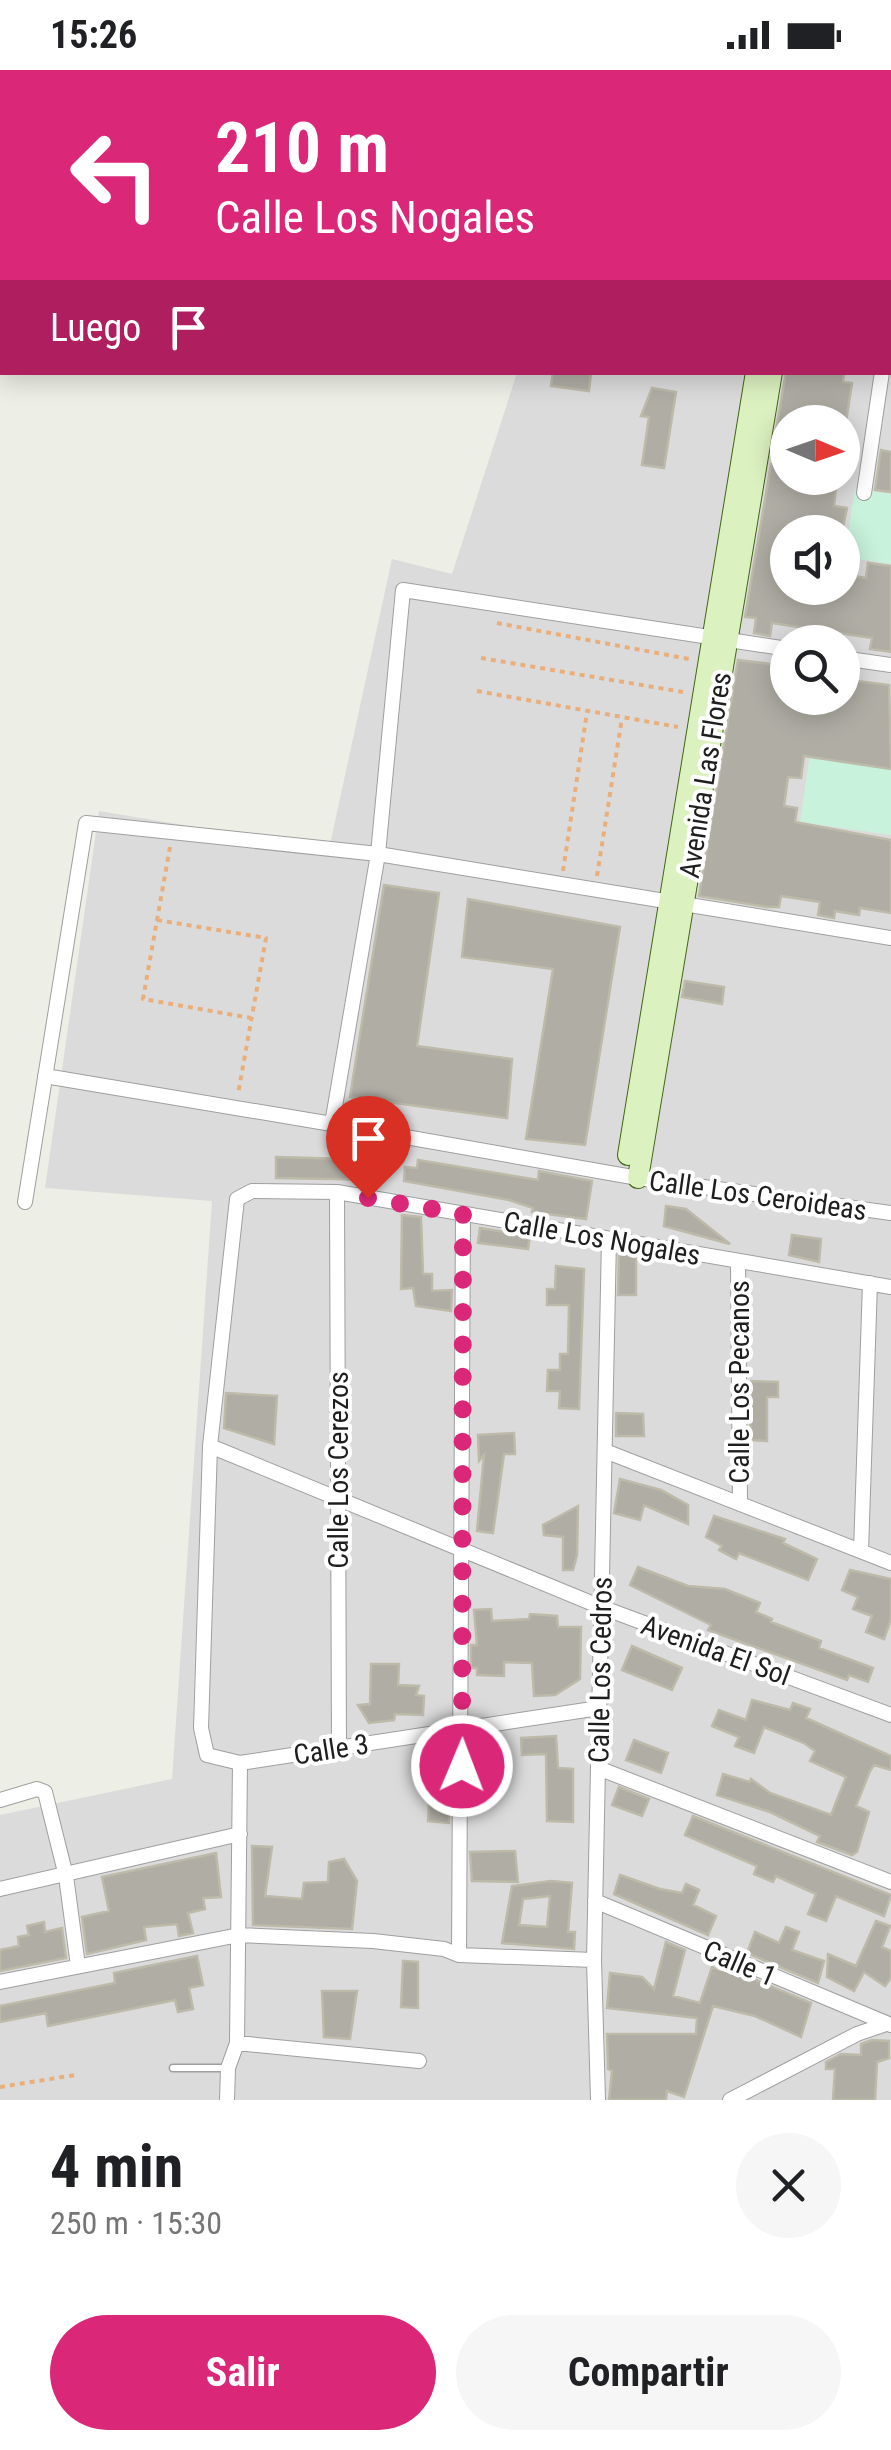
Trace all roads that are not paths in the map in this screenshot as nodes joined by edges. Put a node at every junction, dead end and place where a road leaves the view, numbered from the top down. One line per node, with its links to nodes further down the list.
1 (756, 375): 5 (street, Avenida Las Flores)
2 (771, 375): 5 (street, Avenida Las Flores)
3 (882, 375): 4 (street)
4 (864, 492)
5 (720, 638): 6 (street); 9 (street); 10 (street, Avenida Las Flores)
6 (770, 646)
7 (860, 661): 8 (street)
8 (891, 665)
9 (378, 854): 10 (street); 12 (street); 13 (street)
10 (676, 903): 11 (street); 14 (street, Avenida Las Flores)
11 (891, 938)
12 (45, 1076): 13 (street, Calle Los Ceroideas); 16 (street)
13 (332, 1124): 14 (street, Calle Los Ceroideas)
14 (632, 1177): 17 (street, Calle Los Ceroideas)
15 (337, 1192): 18 (street, Calle Los Nogales); 23 (street, Calle Los Nogales); 25 (street, Calle Los Cerezos)
16 (24, 1202)
17 (891, 1213)
18 (463, 1214): 19 (street, Calle Los Nogales); 28 (street)
19 (609, 1239): 20 (street, Calle Los Nogales); 24 (street, Calle Los Cedros)
20 (738, 1261): 21 (street, Calle Los Nogales); 26 (street, Calle Los Pecanos)
21 (870, 1284): 22 (street, Calle Los Nogales); 27 (street)
22 (891, 1287)
23 (210, 1446): 25 (street, Avenida El Sol); 35 (street)
24 (604, 1451): 26 (street); 30 (street, Calle Los Cedros)
25 (338, 1499): 28 (street, Avenida El Sol); 34 (street, Calle Los Cerezos)
26 (740, 1504): 27 (street)
27 (861, 1551): 29 (street)
28 (463, 1552): 30 (street, Avenida El Sol); 33 (street)
29 (891, 1563)
30 (601, 1607): 31 (street, Calle Los Cedros); 32 (street, Avenida El Sol)
31 (599, 1708): 33 (street, Calle 3); 36 (street, Calle Los Cedros)
32 (891, 1714)
33 (464, 1728): 34 (street, Calle 3); 44 (street)
34 (339, 1748): 35 (street, Calle 3)
35 (240, 1763): 38 (street)
36 (598, 1768): 40 (street); 42 (street, Calle Los Cedros)
37 (0, 1800): 39 (street)
38 (240, 1834): 39 (street); 43 (street)
39 (66, 1876): 41 (street); 46 (street)
40 (891, 1882)
41 (0, 1889)
42 (595, 1902): 45 (street, Calle Los Cedros); 48 (street, Calle 1)
43 (239, 1935): 44 (street); 46 (street); 49 (street)
44 (459, 1955): 45 (street)
45 (594, 1960): 54 (street, Calle Los Cedros)
46 (78, 1966): 47 (street)
47 (0, 1982)
48 (889, 2023): 55 (street)
49 (237, 2043): 50 (street); 52 (street)
50 (419, 2060)
51 (174, 2068): 52 (lane)
52 (228, 2068): 53 (street)
53 (227, 2100)
54 (598, 2100)
55 (730, 2100)

